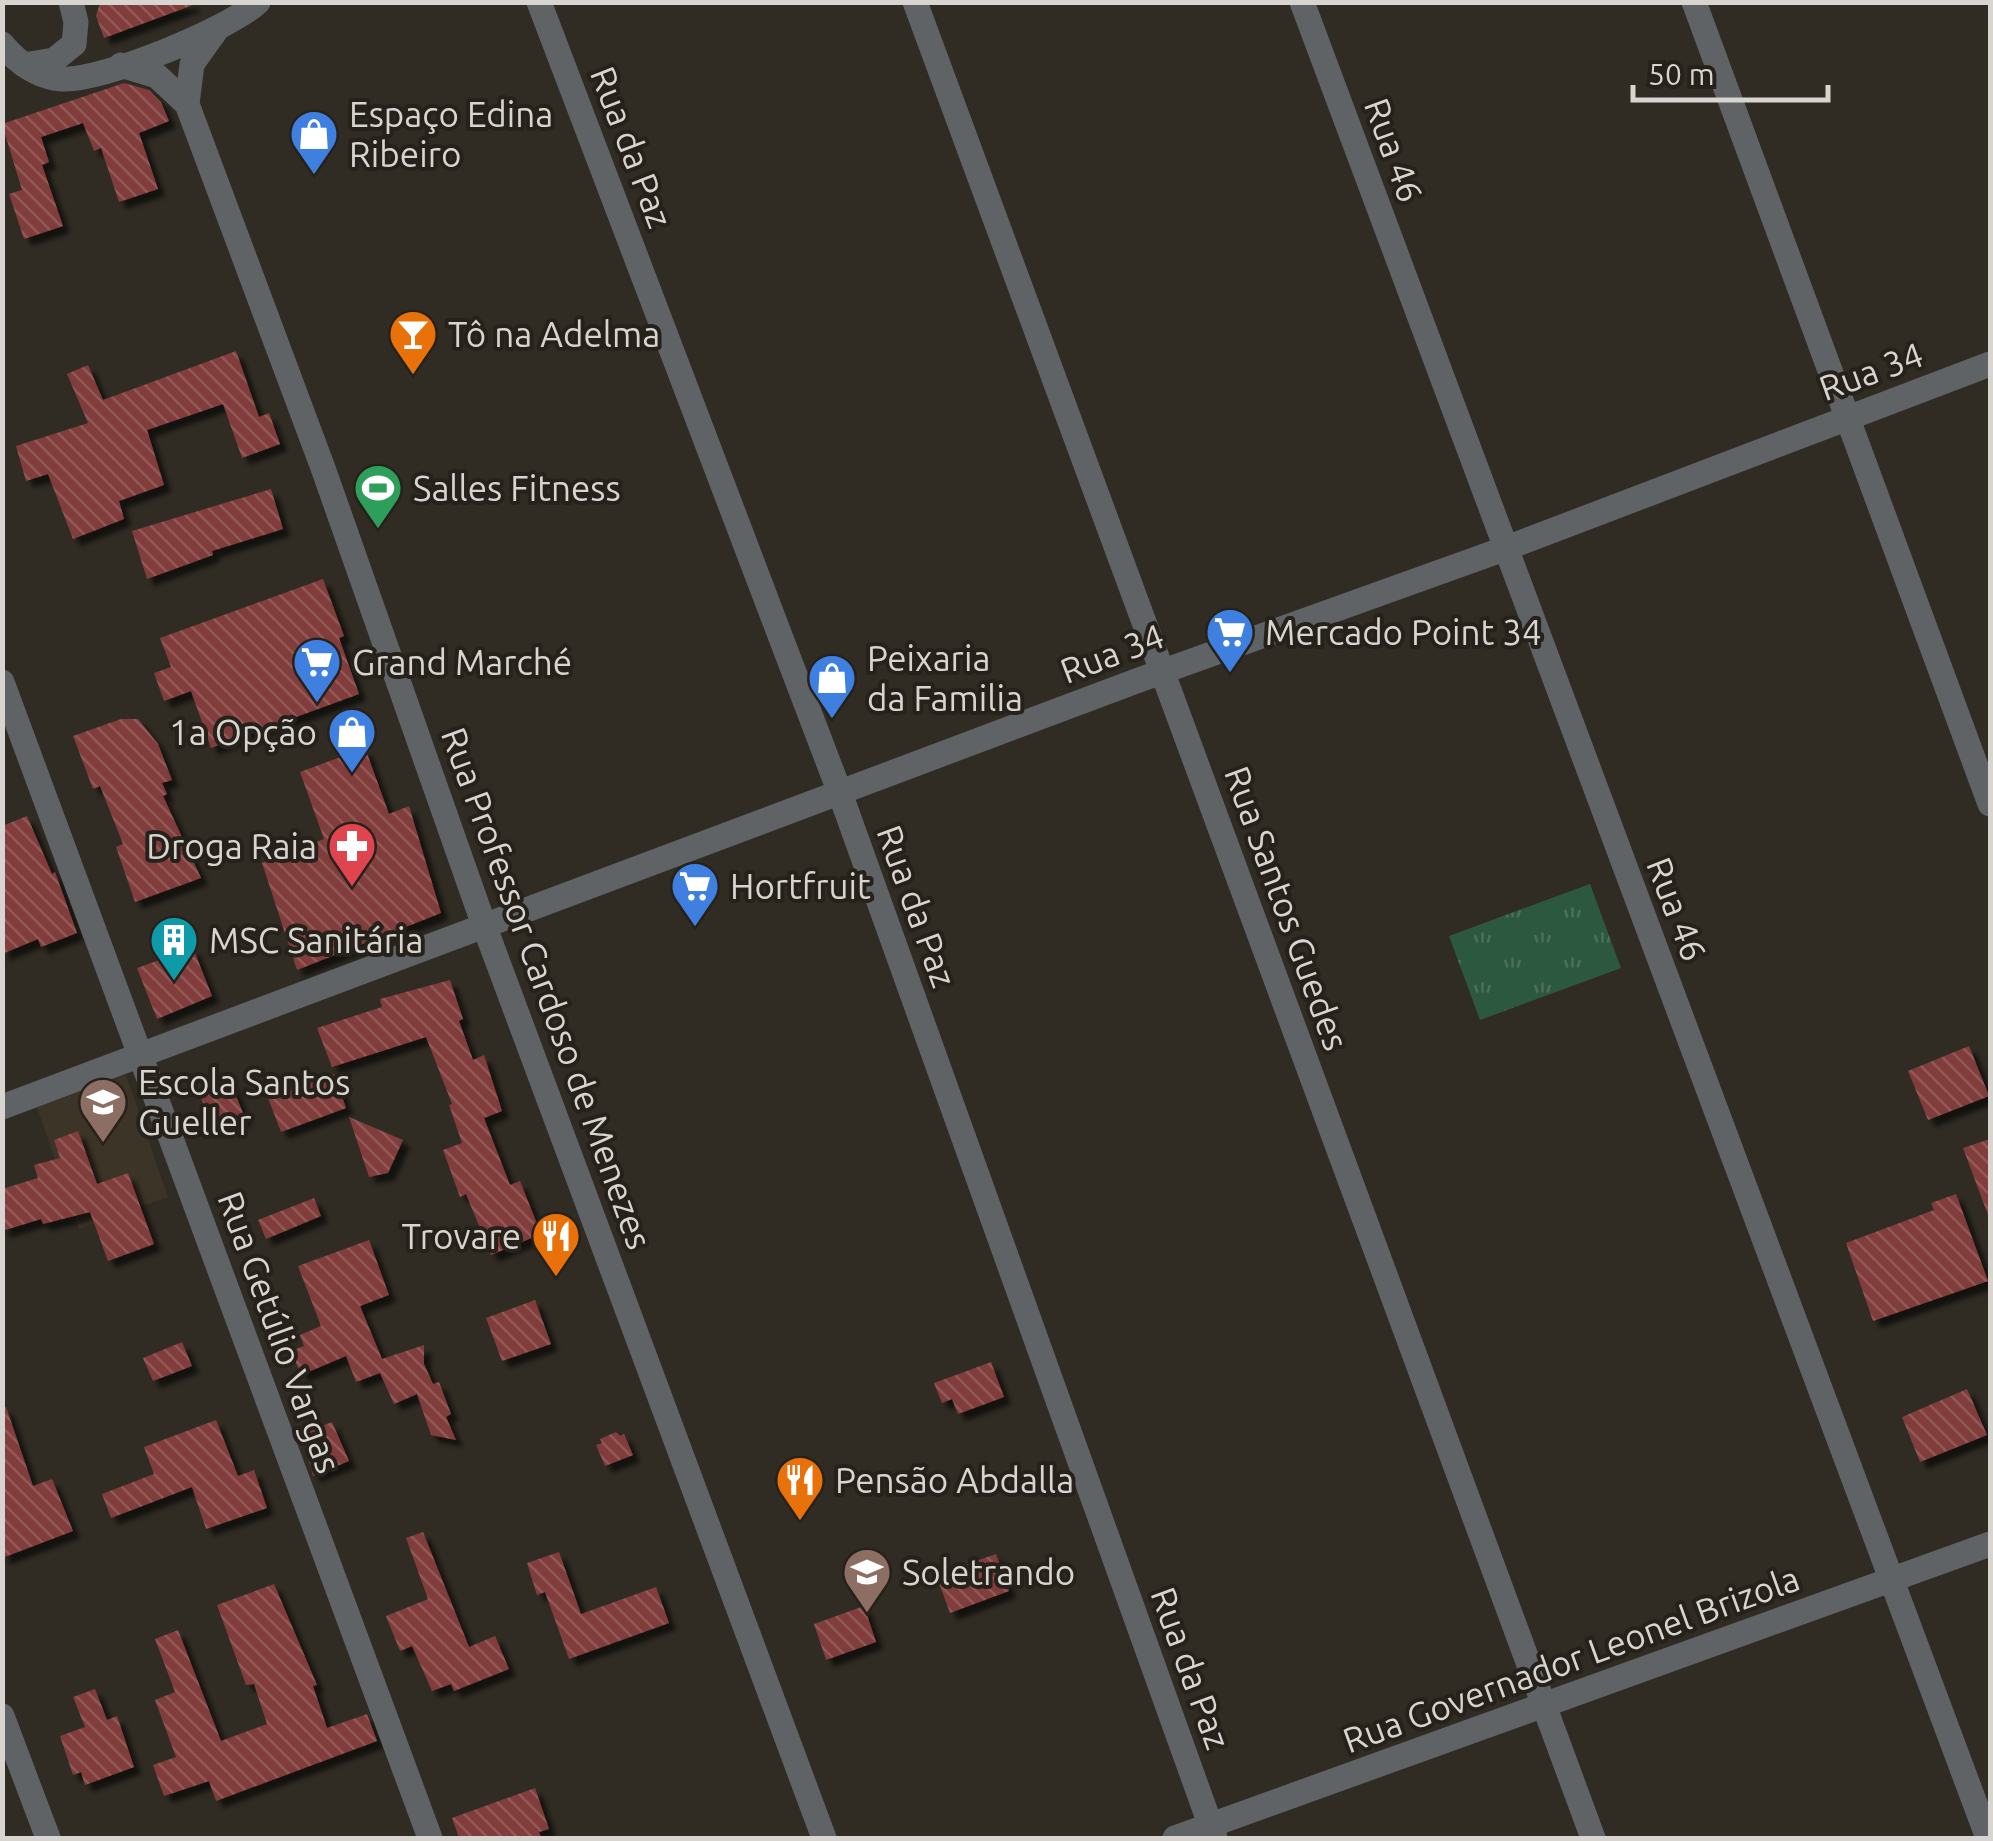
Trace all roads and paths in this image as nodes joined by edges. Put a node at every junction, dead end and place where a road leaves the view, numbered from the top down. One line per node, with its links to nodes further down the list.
1 (72, 2): 9 (street)
2 (258, 2): 7 (street)
3 (540, 2): 17 (street, Rua da Paz)
4 (916, 2): 15 (street, Rua Santos Guedes)
5 (1302, 2): 14 (street, Rua 46)
6 (1694, 2): 13 (street)
7 (217, 30): 10 (street); 11 (street)
8 (2, 44): 9 (street)
9 (24, 65): 10 (street)
10 (122, 65): 11 (street)
11 (187, 104): 19 (street, Rua Professor Cardoso de Menezes)
12 (1990, 364): 13 (street, Rua 34)
13 (1846, 417): 14 (street, Rua 34); 18 (street)
14 (1504, 549): 15 (street, Rua 34); 23 (street, Rua 46)
15 (1162, 671): 17 (street, Rua 34); 24 (street, Rua Santos Guedes)
16 (2, 682): 20 (street, Rua Getúlio Vargas)
17 (840, 793): 19 (street, Rua 34); 26 (street, Rua da Paz)
18 (1990, 804)
19 (484, 925): 20 (street, Rua 34); 29 (street, Rua Professor Cardoso de Menezes)
20 (141, 1057): 21 (street, Rua 34); 28 (street, Rua Getúlio Vargas)
21 (2, 1107)
22 (1990, 1544): 23 (street, Rua Governador Leonel Brizola)
23 (1892, 1580): 24 (street, Rua Governador Leonel Brizola); 32 (street, Rua 46)
24 (1545, 1708): 26 (street, Rua Governador Leonel Brizola); 31 (street, Rua Santos Guedes)
25 (2, 1716): 27 (street)
26 (1213, 1832): 30 (street, Rua Governador Leonel Brizola)
27 (48, 1838)
28 (430, 1838)
29 (824, 1838)
30 (1175, 1838)
31 (1594, 1838)
32 (1988, 1838)

